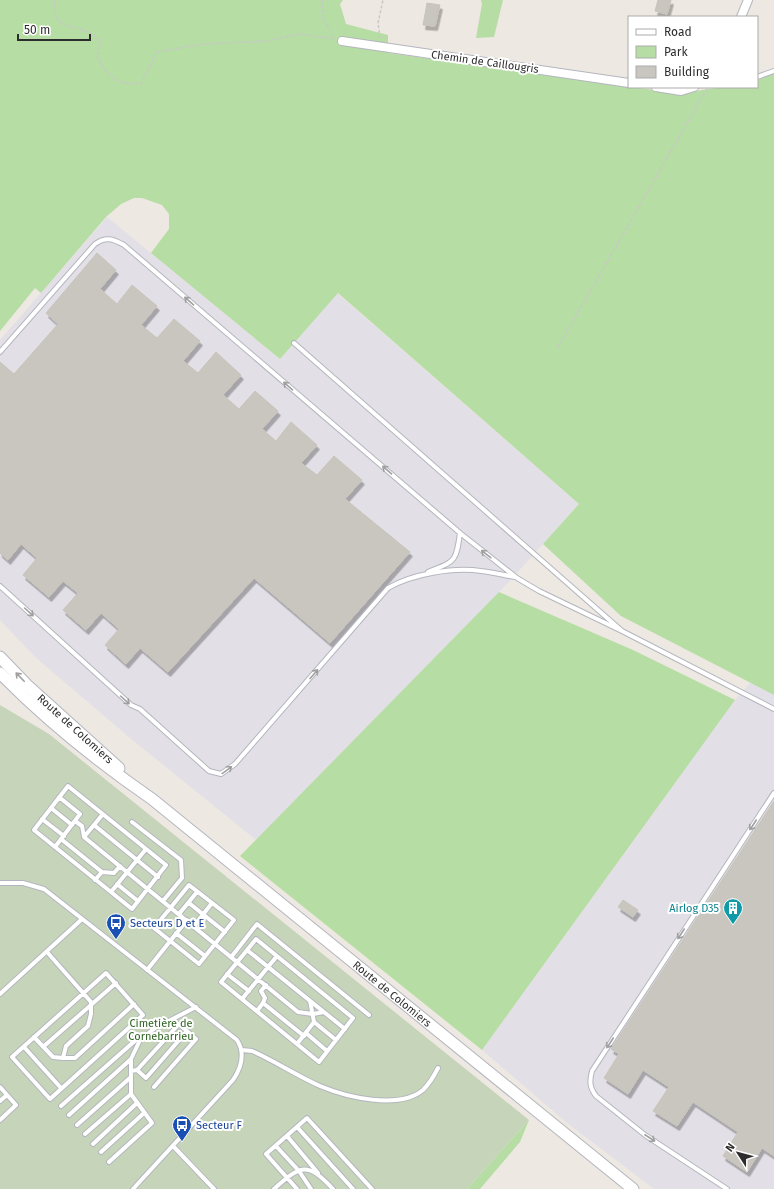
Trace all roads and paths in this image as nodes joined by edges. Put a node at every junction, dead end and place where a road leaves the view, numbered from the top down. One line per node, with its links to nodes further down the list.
1 (56, 0): 6 (path)
2 (322, 0): 6 (path)
3 (382, 0): 7 (path)
4 (748, 0): 5 (street)
5 (741, 16)
6 (338, 40): 7 (street, Chemin de Caillougris)
7 (382, 47): 10 (street, Chemin de Caillougris)
8 (774, 71): 9 (lane)
9 (758, 76)
10 (628, 83)
11 (662, 88): 12 (street)
12 (691, 88)
13 (707, 88): 15 (path)
14 (294, 343): 21 (lane)
15 (558, 347)
16 (0, 352): 17 (lane, one-way to 16)
17 (460, 533): 18 (lane); 19 (lane, one-way to 17)
18 (424, 574): 19 (lane); 20 (lane, one-way to 18)
19 (517, 578): 21 (lane)
20 (0, 586)
21 (622, 630): 24 (lane)
22 (0, 657): 27 (main road, Route de Colomiers, one-way to 22)
23 (0, 673): 27 (main road, Route de Colomiers)
24 (774, 709)
25 (774, 793): 139 (lane, one-way to 139)
26 (59, 797): 28 (lane); 29 (lane); 31 (lane)
27 (152, 799): 138 (main road, Route de Colomiers)
28 (51, 808): 30 (lane); 33 (lane)
29 (103, 814): 34 (lane); 38 (lane)
30 (42, 819): 35 (lane); 37 (lane)
31 (75, 821): 33 (lane); 36 (lane)
32 (132, 822): 50 (lane)
33 (72, 825): 35 (lane)
34 (94, 826): 36 (lane); 39 (lane)
35 (62, 837): 37 (lane); 41 (lane)
36 (84, 837): 40 (lane)
37 (55, 847): 44 (lane)
38 (146, 849): 39 (lane); 43 (lane)
39 (137, 860): 42 (lane); 43 (lane)
40 (120, 866): 41 (lane); 42 (lane)
41 (102, 872): 44 (lane)
42 (127, 872): 46 (lane); 47 (lane)
43 (158, 876): 47 (lane)
44 (96, 880): 48 (lane)
45 (0, 883): 57 (lane)
46 (117, 884): 48 (lane); 51 (lane)
47 (148, 889): 50 (lane); 51 (lane)
48 (111, 892): 51 (lane)
49 (198, 892): 52 (lane); 53 (lane); 54 (lane)
50 (163, 901): 54 (lane)
51 (138, 902)
52 (189, 902): 55 (lane); 56 (lane)
53 (212, 903): 56 (lane); 60 (lane)
54 (171, 908): 55 (lane); 62 (lane)
55 (179, 914): 58 (lane)
56 (203, 914): 59 (lane); 60 (lane)
57 (81, 920): 65 (lane); 71 (lane)
58 (186, 920): 59 (lane); 61 (lane)
59 (194, 926): 63 (lane)
60 (225, 932): 63 (lane)
61 (176, 933): 62 (lane); 66 (lane)
62 (170, 941): 66 (lane); 71 (lane)
63 (216, 943): 66 (lane); 67 (lane)
64 (247, 950): 68 (lane); 69 (lane); 70 (lane)
65 (47, 952): 77 (lane); 78 (lane)
66 (205, 956)
67 (232, 956): 69 (lane); 88 (lane)
68 (277, 956): 70 (lane); 90 (lane)
69 (238, 961): 72 (lane); 73 (lane)
70 (268, 967): 73 (lane); 80 (lane)
71 (147, 970): 84 (lane)
72 (227, 974): 76 (lane); 79 (lane)
73 (258, 979): 75 (lane); 76 (lane)
74 (116, 984): 77 (lane); 82 (lane); 83 (lane)
75 (266, 985): 81 (lane); 87 (lane)
76 (249, 991): 79 (lane)
77 (84, 993): 83 (lane); 93 (lane)
78 (0, 994)
79 (242, 999): 85 (lane)
80 (310, 1000): 86 (lane); 87 (lane)
81 (263, 1003): 85 (lane); 92 (lane)
82 (134, 1004): 101 (lane); 109 (lane)
83 (91, 1005): 98 (lane); 101 (lane)
84 (196, 1007): 94 (lane); 99 (lane)
85 (257, 1011): 96 (lane)
86 (324, 1012): 87 (lane); 90 (lane)
87 (313, 1014): 89 (lane)
88 (369, 1015)
89 (314, 1022): 92 (lane); 95 (lane)
90 (345, 1029): 95 (lane)
91 (188, 1031): 104 (lane); 104 (lane); 108 (lane)
92 (305, 1034): 96 (lane); 100 (lane)
93 (34, 1037): 97 (lane); 98 (lane)
94 (140, 1040): 102 (lane); 114 (lane)
95 (336, 1040): 100 (lane)
96 (297, 1044): 100 (lane)
97 (24, 1047): 109 (lane); 109 (lane)
98 (44, 1047): 101 (lane)
99 (242, 1050): 103 (lane); 123 (lane)
100 (327, 1051)
101 (63, 1058)
102 (131, 1059): 105 (lane); 116 (lane)
103 (438, 1068)
104 (137, 1070): 105 (lane)
105 (131, 1072): 106 (lane)
106 (131, 1077): 110 (lane); 118 (lane)
107 (0, 1087): 111 (lane)
108 (154, 1087)
109 (61, 1088)
110 (131, 1094): 113 (lane); 120 (lane)
111 (7, 1095): 112 (lane); 117 (lane)
112 (0, 1102)
113 (137, 1103): 115 (lane); 122 (lane)
114 (61, 1106)
115 (144, 1113): 125 (lane); 126 (lane)
116 (69, 1115)
117 (0, 1120)
118 (77, 1125)
119 (297, 1127): 121 (lane); 136 (lane); 137 (lane)
120 (85, 1134)
121 (287, 1136): 124 (lane); 128 (lane)
122 (93, 1144)
123 (173, 1146): 130 (lane); 131 (lane)
124 (276, 1146): 127 (lane); 129 (lane)
125 (101, 1152)
126 (109, 1162)
127 (299, 1171): 128 (lane); 129 (lane); 134 (lane)
128 (318, 1173): 135 (lane)
129 (286, 1178): 132 (lane); 133 (lane)
130 (133, 1189)
131 (214, 1189)
132 (274, 1189)
133 (297, 1189)
134 (311, 1189)
135 (333, 1189)
136 (353, 1189)
137 (372, 1189)
138 (633, 1189)
139 (727, 1189)

